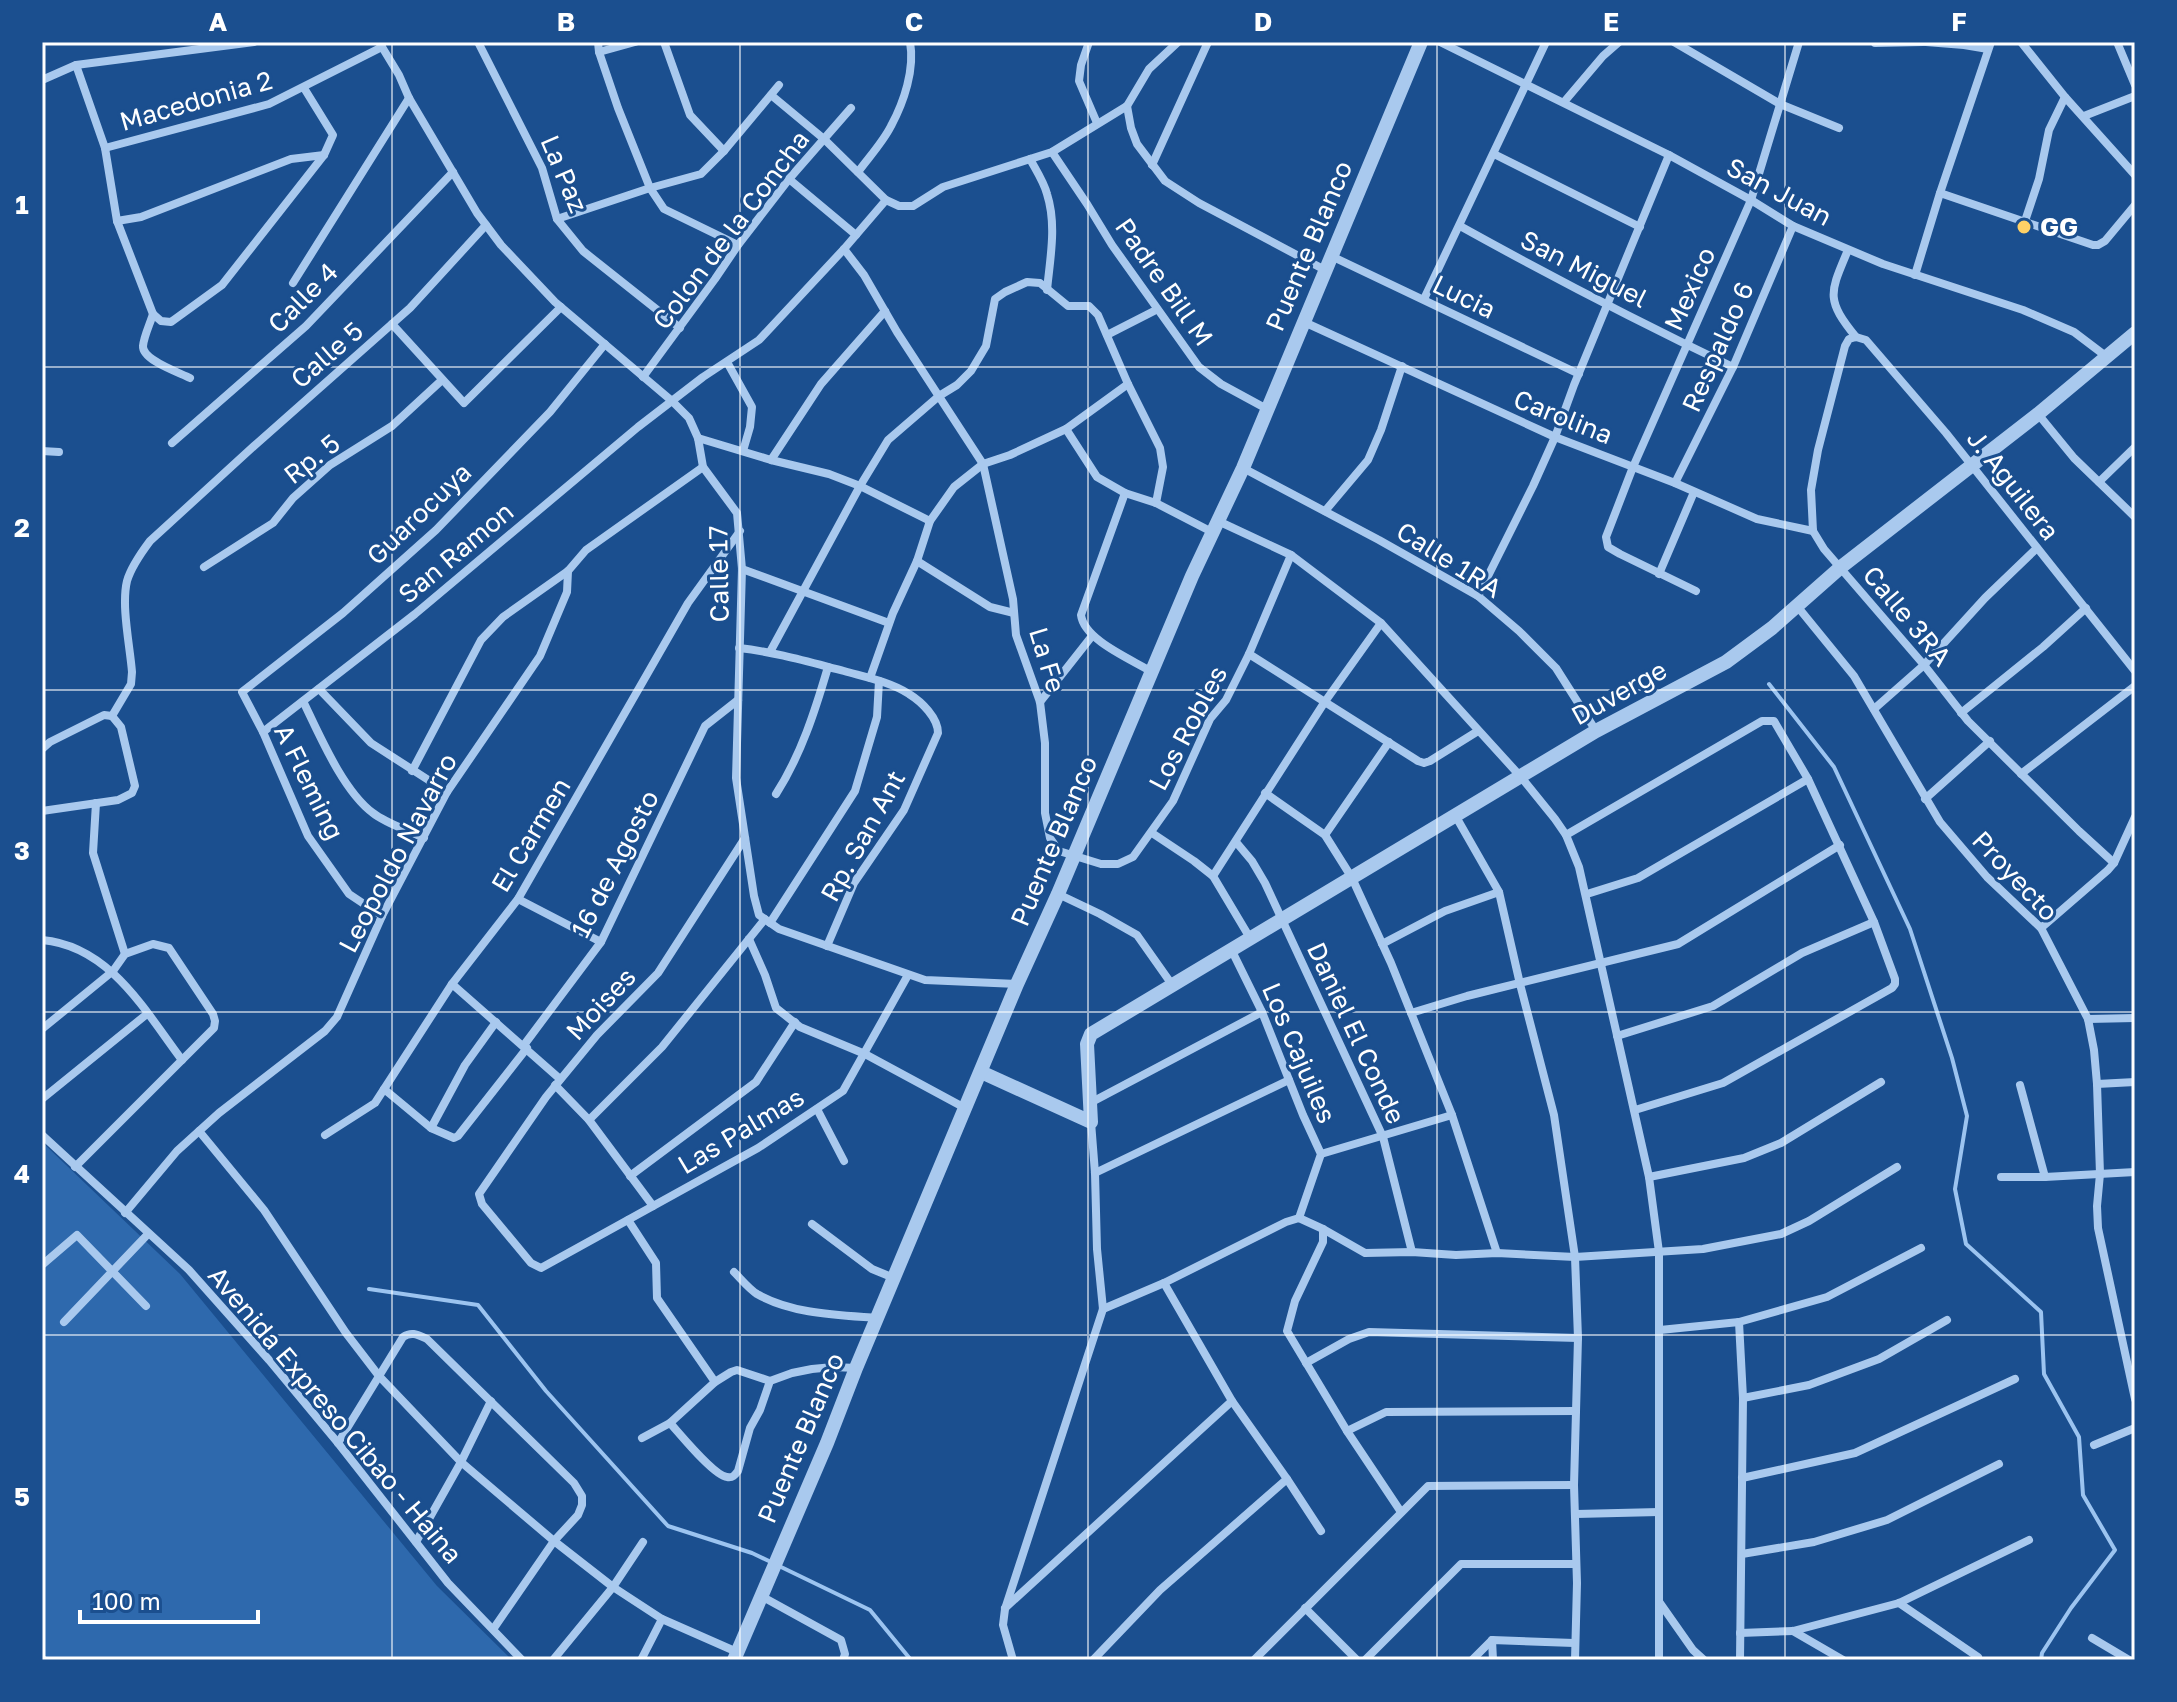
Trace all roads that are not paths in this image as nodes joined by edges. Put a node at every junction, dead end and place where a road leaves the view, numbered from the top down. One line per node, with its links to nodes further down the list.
1 (254, 42): 22 (street)
2 (478, 42): 57 (street, La Paz)
3 (635, 42): 21 (street)
4 (664, 42): 41 (street)
5 (910, 42): 49 (street)
6 (1089, 42): 37 (street)
7 (1178, 42): 34 (street)
8 (1208, 42): 47 (street)
9 (1421, 42): 68 (street, Puente Blanco)
10 (1440, 42): 25 (street, San Juan)
11 (1546, 42): 25 (street)
12 (1619, 42): 32 (street)
13 (1674, 42): 33 (street)
14 (1799, 42): 33 (street, Mexico)
15 (1924, 42): 17 (street); 20 (street)
16 (2117, 42): 26 (street)
17 (1875, 43)
18 (2023, 43): 30 (street)
19 (381, 45): 27 (street, Macedonia 2); 31 (street, Calle 17)
20 (1990, 46): 53 (street)
21 (599, 47): 52 (street)
22 (76, 65): 23 (street); 40 (street)
23 (42, 80)
24 (779, 85): 28 (street)
25 (1526, 85): 32 (street, San Juan); 43 (street)
26 (2135, 85)
27 (304, 88): 40 (street, Macedonia 2); 44 (street)
28 (771, 95): 39 (street); 41 (street)
29 (2135, 96): 36 (street)
30 (2065, 97): 36 (street); 59 (street)
31 (409, 98): 48 (street, Calle 17); 70 (street)
32 (1564, 102): 45 (street, San Juan)
33 (1780, 104): 38 (street); 55 (street, Mexico)
34 (1127, 106): 37 (street); 47 (street, Lucia)
35 (851, 108): 39 (street, Colon de la Concha)
36 (2084, 116): 50 (street)
37 (1097, 123): 42 (street)
38 (1839, 128)
39 (824, 139): 49 (street); 51 (street, Colon de la Concha)
40 (105, 148): 58 (street)
41 (724, 151): 52 (street)
42 (1052, 152): 46 (street); 75 (street, Padre Bill M)
43 (1494, 154): 61 (street); 63 (street)
44 (324, 155): 58 (street); 77 (street)
45 (1669, 155): 55 (street, San Juan); 63 (street)
46 (1030, 159): 54 (street); 71 (street)
47 (1152, 165): 68 (street, Lucia)
48 (453, 172): 60 (street, Calle 17); 102 (street, Calle 4)
49 (858, 172): 54 (street)
50 (2135, 175)
51 (789, 179): 64 (street); 65 (street, Colon de la Concha)
52 (650, 188): 57 (street); 65 (street)
53 (1940, 193): 59 (street); 69 (street)
54 (886, 200): 64 (street, San Ramon)
55 (1751, 200): 62 (street, San Juan); 85 (street, Mexico)
56 (2135, 205): 59 (street)
57 (557, 219): 80 (street, La Paz)
58 (117, 221): 77 (street)
59 (2025, 221)
60 (486, 225): 74 (street, Calle 17); 79 (street, Calle 5)
61 (1460, 226): 72 (street); 73 (street, San Miguel)
62 (1793, 226): 67 (street, San Juan); 89 (street, Respaldo 6)
63 (1640, 227): 73 (street)
64 (856, 235): 66 (street, San Ramon)
65 (738, 245): 80 (street, Colon de la Concha)
66 (844, 249): 76 (street); 87 (street, San Ramon)
67 (1848, 250): 69 (street, San Juan); 83 (street, J. Aguilera)
68 (1328, 263): 72 (street, Lucia); 78 (street, Puente Blanco)
69 (1915, 275): 86 (street, San Juan)
70 (293, 283)
71 (1047, 290): 82 (street); 95 (street)
72 (1424, 299): 90 (street, Lucia)
73 (1608, 304): 85 (street, San Miguel); 90 (street)
74 (561, 307): 84 (street, Calle 17); 93 (street)
75 (1156, 310): 82 (street); 97 (street, Padre Bill M)
76 (885, 311): 95 (street); 107 (street)
77 (157, 317): 92 (street)
78 (1304, 322): 88 (street, Carolina); 97 (street, Puente Blanco)
79 (392, 324): 93 (street); 159 (street, Calle 5)
80 (680, 328): 91 (street, Colon de la Concha)
81 (2135, 333): 86 (street, Duverge)
82 (1107, 335): 94 (street)
83 (1853, 338): 109 (street, J. Aguilera); 124 (street)
84 (605, 344): 91 (street, Calle 17); 152 (street, Guarocuya)
85 (1687, 345): 89 (street, San Miguel); 111 (street, Mexico)
86 (2107, 357): 98 (street, Duverge)
87 (727, 362): 96 (street, San Ramon); 105 (street)
88 (1402, 366): 100 (street, Carolina); 119 (street)
89 (1733, 367): 114 (street, Respaldo 6)
90 (1579, 374): 100 (street)
91 (643, 377): 96 (street, Calle 17)
92 (190, 378)
93 (442, 380): 128 (street, Rp. 5)
94 (1128, 384): 99 (street); 118 (street)
95 (939, 396): 108 (street); 115 (street)
96 (672, 401): 101 (street, Calle 17); 151 (street, San Ramon)
97 (1267, 409): 112 (street, Puente Blanco)
98 (2038, 414): 109 (street, Duverge); 113 (street)
99 (1066, 429): 108 (street); 117 (street)
100 (1555, 437): 111 (street, Carolina); 135 (street)
101 (698, 438): 105 (street); 110 (street, Calle 17)
102 (172, 443)
103 (2135, 447): 113 (street)
104 (42, 451): 106 (street)
105 (743, 451): 107 (street)
106 (59, 452)
107 (771, 460): 115 (street)
108 (983, 464): 121 (street); 138 (street, La Fe)
109 (1972, 465): 125 (street, J. Aguilera); 129 (street, Duverge)
110 (703, 467): 123 (street, Calle 17); 131 (street)
111 (1633, 467): 114 (street, Carolina); 132 (street, Mexico)
112 (1243, 468): 119 (street, Calle 1RA); 122 (street, Puente Blanco)
113 (2099, 482): 120 (street)
114 (1675, 483): 116 (street, Carolina)
115 (860, 486): 121 (street); 133 (street)
116 (1694, 492): 124 (street, Carolina); 132 (street)
117 (1125, 493): 118 (street); 141 (street)
118 (1156, 503): 122 (street)
119 (1325, 511): 135 (street, Calle 1RA)
120 (2135, 517)
121 (930, 521): 127 (street)
122 (1215, 527): 126 (street); 148 (street, Puente Blanco)
123 (740, 531): 130 (street, Calle 17); 193 (street, El Carmen)
124 (1813, 531): 129 (street, Calle 3RA)
125 (2037, 548): 137 (street, J. Aguilera); 145 (street)
126 (1291, 555): 140 (street); 144 (street, Los Robles)
127 (917, 561): 138 (street); 139 (street)
128 (204, 567)
129 (1841, 567): 136 (street, Duverge); 145 (street, Calle 3RA)
130 (742, 569): 133 (street); 142 (street, Calle 17)
131 (568, 571): 166 (street); 170 (street, Leopoldo Navarro)
132 (1659, 574): 134 (street)
133 (803, 591): 139 (street); 143 (street)
134 (1696, 591)
135 (1478, 596): 161 (street, Calle 1RA)
136 (1797, 606): 157 (street, Proyecto); 161 (street, Duverge)
137 (2086, 608): 147 (street, J. Aguilera); 158 (street)
138 (1014, 613): 155 (street, La Fe)
139 (889, 623): 149 (street)
140 (1381, 623): 156 (street); 160 (street)
141 (1092, 636): 148 (street); 155 (street)
142 (739, 648): 143 (street, Rp. San Ant); 153 (street, Calle 17)
143 (770, 652): 146 (street, Rp. San Ant)
144 (1249, 654): 156 (street); 179 (street, Los Robles)
145 (1924, 665): 157 (street); 158 (street, Calle 3RA)
146 (828, 667): 149 (street, Rp. San Ant); 172 (street)
147 (2135, 671)
148 (1152, 672): 186 (street, Puente Blanco)
149 (874, 680): 196 (street); 204 (street, Rp. San Ant)
150 (2135, 686): 167 (street)
151 (319, 689): 154 (street, San Ramon); 166 (street)
152 (242, 692): 162 (street, A Fleming)
153 (738, 700): 182 (street, Calle 17); 202 (street, 16 de Agosto)
154 (303, 701): 162 (street, San Ramon); 183 (street)
155 (1040, 702): 186 (street, La Fe)
156 (1324, 703): 164 (street); 171 (street)
157 (1874, 709): 173 (street, Proyecto)
158 (1961, 713): 163 (street, Calle 3RA)
159 (112, 716): 165 (street); 174 (street)
160 (1478, 731): 164 (street); 168 (street)
161 (1596, 731): 168 (street, Duverge)
162 (263, 732): 194 (street, A Fleming)
163 (1990, 741): 167 (street, Calle 3RA); 173 (street)
164 (1389, 742): 180 (street)
165 (42, 749)
166 (412, 771): 170 (street)
167 (2021, 774): 187 (street, Calle 3RA)
168 (1521, 777): 176 (street, Duverge); 181 (street)
169 (1808, 779): 181 (street); 185 (street); 192 (street)
170 (447, 792): 183 (street, Leopoldo Navarro)
171 (1265, 793): 180 (street); 184 (street)
172 (776, 794)
173 (1925, 799): 198 (street, Proyecto)
174 (96, 803): 175 (street); 206 (street)
175 (42, 811)
176 (1455, 815): 189 (street, Duverge); 190 (street)
177 (2135, 817): 178 (street)
178 (2132, 831): 187 (street)
179 (1152, 833): 186 (street, Los Robles); 188 (street)
180 (1325, 835): 189 (street)
181 (1566, 835): 192 (street)
182 (745, 837): 196 (street, Calle 17); 228 (street, Moises)
183 (424, 838): 194 (street, Leopoldo Navarro)
184 (1236, 842): 188 (street); 195 (street, Daniel El Conde)
185 (1840, 845): 197 (street); 207 (street)
186 (1074, 857): 191 (street, Puente Blanco)
187 (2114, 863): 198 (street)
188 (1213, 876): 199 (street)
189 (1352, 878): 195 (street, Duverge); 203 (street)
190 (1499, 892): 203 (street); 212 (street)
191 (1058, 894): 211 (street, Puente Blanco); 213 (street)
192 (1587, 894): 207 (street)
193 (518, 899): 202 (street); 210 (street, El Carmen)
194 (382, 916): 243 (street, Leopoldo Navarro)
195 (1281, 919): 199 (street, Duverge); 246 (street, Daniel El Conde)
196 (767, 921): 200 (street); 204 (street)
197 (1874, 922): 222 (street); 238 (street)
198 (2041, 928): 218 (street, Proyecto)
199 (1250, 938): 205 (street, Duverge)
200 (749, 939): 220 (street); 240 (street)
201 (42, 940): 208 (street)
202 (601, 942): 223 (street, 16 de Agosto)
203 (1382, 944): 215 (street)
204 (827, 946): 209 (street)
205 (1231, 949): 213 (street, Duverge); 214 (street, Los Cajuiles)
206 (125, 954): 208 (street); 225 (street)
207 (1600, 962): 212 (street); 222 (street)
208 (113, 971): 216 (street); 221 (street)
209 (908, 975): 211 (street); 224 (street, Las Palmas)
210 (452, 984): 219 (street); 233 (street, El Carmen)
211 (1017, 984): 226 (street, Puente Blanco)
212 (1520, 984): 215 (street); 269 (street)
213 (1173, 986): 235 (street, Duverge)
214 (1262, 1012): 227 (street, Los Cajuiles); 235 (street)
215 (1411, 1013): 239 (street)
216 (147, 1014): 225 (street); 234 (street)
217 (2135, 1018): 218 (street)
218 (2088, 1019): 231 (street, Proyecto)
219 (496, 1022): 223 (street); 242 (street)
220 (795, 1022): 224 (street); 254 (street)
221 (42, 1029)
222 (1617, 1036): 238 (street)
223 (525, 1047): 228 (street); 242 (street, 16 de Agosto)
224 (865, 1054): 236 (street); 237 (street, Las Palmas)
225 (182, 1060): 249 (street)
226 (981, 1072): 236 (street, Puente Blanco); 241 (street)
227 (1289, 1080): 247 (street, Los Cajuiles); 252 (street)
228 (558, 1082): 240 (street); 271 (street, Moises)
229 (1881, 1082): 255 (street)
230 (2135, 1082): 231 (street)
231 (2097, 1084): 253 (street, Proyecto)
232 (2020, 1085): 257 (street)
233 (384, 1089): 242 (street); 245 (street, El Carmen)
234 (42, 1099)
235 (1089, 1103): 241 (street)
236 (965, 1108): 274 (street, Puente Blanco)
237 (817, 1109): 248 (street); 258 (street, Las Palmas)
238 (1635, 1110): 255 (street)
239 (1452, 1115): 246 (street); 268 (street)
240 (589, 1120): 254 (street)
241 (1091, 1122): 252 (street)
242 (431, 1128)
243 (199, 1131): 259 (street, Leopoldo Navarro); 286 (street)
244 (42, 1135): 249 (street, Avenida Expreso Cibao - Haina)
245 (325, 1135)
246 (1383, 1137): 247 (street); 266 (street, Daniel El Conde)
247 (1321, 1154): 260 (street, Los Cajuiles)
248 (844, 1161)
249 (75, 1167): 259 (street, Avenida Expreso Cibao - Haina)
250 (1897, 1167): 267 (street)
251 (2135, 1172): 253 (street)
252 (1095, 1173): 277 (street)
253 (2100, 1174): 257 (street); 291 (street, Proyecto)
254 (630, 1176): 258 (street)
255 (1649, 1177): 267 (street)
256 (2001, 1177): 257 (street)
257 (2045, 1177)
258 (653, 1206): 261 (street, Las Palmas)
259 (125, 1213): 264 (street, Avenida Expreso Cibao - Haina)
260 (1299, 1218): 263 (street); 275 (street)
261 (628, 1220): 271 (street, Las Palmas); 289 (street)
262 (812, 1224): 274 (street)
263 (1323, 1229): 266 (street); 284 (street)
264 (148, 1234): 272 (street); 299 (street, Avenida Expreso Cibao - Haina)
265 (1921, 1248): 281 (street)
266 (1412, 1252): 268 (street)
267 (1659, 1252): 269 (street); 282 (street)
268 (1497, 1253): 269 (street)
269 (1575, 1257): 283 (street)
270 (42, 1265): 272 (street)
271 (541, 1268)
272 (113, 1270): 276 (street); 280 (street)
273 (734, 1272): 278 (street)
274 (894, 1278): 278 (street, Puente Blanco)
275 (1164, 1283): 277 (street); 293 (street)
276 (146, 1306)
277 (1103, 1309): 321 (street)
278 (877, 1318): 285 (street, Puente Blanco)
279 (1947, 1320): 290 (street)
280 (64, 1322)
281 (1739, 1322): 282 (street); 290 (street)
282 (1660, 1330): 307 (street)
283 (1578, 1338): 284 (street); 294 (street)
284 (1306, 1363): 297 (street)
285 (856, 1368): 288 (street); 317 (street, Puente Blanco)
286 (379, 1376): 292 (street); 299 (street); 301 (street)
287 (2015, 1379): 303 (street)
288 (770, 1381): 289 (street); 295 (street)
289 (715, 1382): 295 (street)
290 (1743, 1398): 303 (street)
291 (2135, 1399)
292 (491, 1401): 301 (street); 311 (street)
293 (1232, 1401): 304 (street); 321 (street)
294 (1576, 1411): 297 (street); 305 (street)
295 (670, 1423): 298 (street)
296 (2135, 1428): 300 (street)
297 (1347, 1431): 306 (street)
298 (642, 1438)
299 (338, 1443): 312 (street, Avenida Expreso Cibao - Haina)
300 (2094, 1445)
301 (461, 1462): 311 (street); 312 (street)
302 (1999, 1464): 314 (street)
303 (1742, 1478): 314 (street)
304 (1287, 1479): 309 (street); 336 (street)
305 (1574, 1485): 306 (street); 308 (street)
306 (1401, 1512): 320 (street)
307 (1659, 1512): 308 (street); 318 (street)
308 (1576, 1514): 315 (street)
309 (1321, 1531)
310 (2029, 1540): 319 (street)
311 (554, 1541): 316 (street); 323 (street)
312 (416, 1542): 323 (street, Avenida Expreso Cibao - Haina)
313 (643, 1542): 316 (street)
314 (1742, 1554): 325 (street)
315 (1576, 1564): 328 (street); 339 (street)
316 (613, 1587): 322 (street); 332 (street)
317 (761, 1596): 329 (street, Puente Blanco); 334 (street)
318 (1659, 1603): 343 (street); 344 (street)
319 (1899, 1603): 324 (street); 330 (street)
320 (1305, 1608): 337 (street); 338 (street)
321 (1005, 1609): 335 (street)
322 (662, 1619): 329 (street); 333 (street)
323 (494, 1628): 331 (street, Avenida Expreso Cibao - Haina)
324 (1793, 1631): 325 (street); 346 (street)
325 (1740, 1633): 345 (street)
326 (2092, 1638): 347 (street)
327 (1492, 1640): 328 (street); 340 (street); 341 (street)
328 (1574, 1643): 342 (street)
329 (738, 1657)
330 (1978, 1657)
331 (522, 1660)
332 (553, 1660)
333 (641, 1660)
334 (843, 1660)
335 (1013, 1660)
336 (1093, 1660)
337 (1254, 1660)
338 (1357, 1660)
339 (1365, 1660)
340 (1472, 1660)
341 (1493, 1660)
342 (1575, 1660)
343 (1659, 1660)
344 (1704, 1660)
345 (1740, 1660)
346 (1843, 1660)
347 (2129, 1660)

